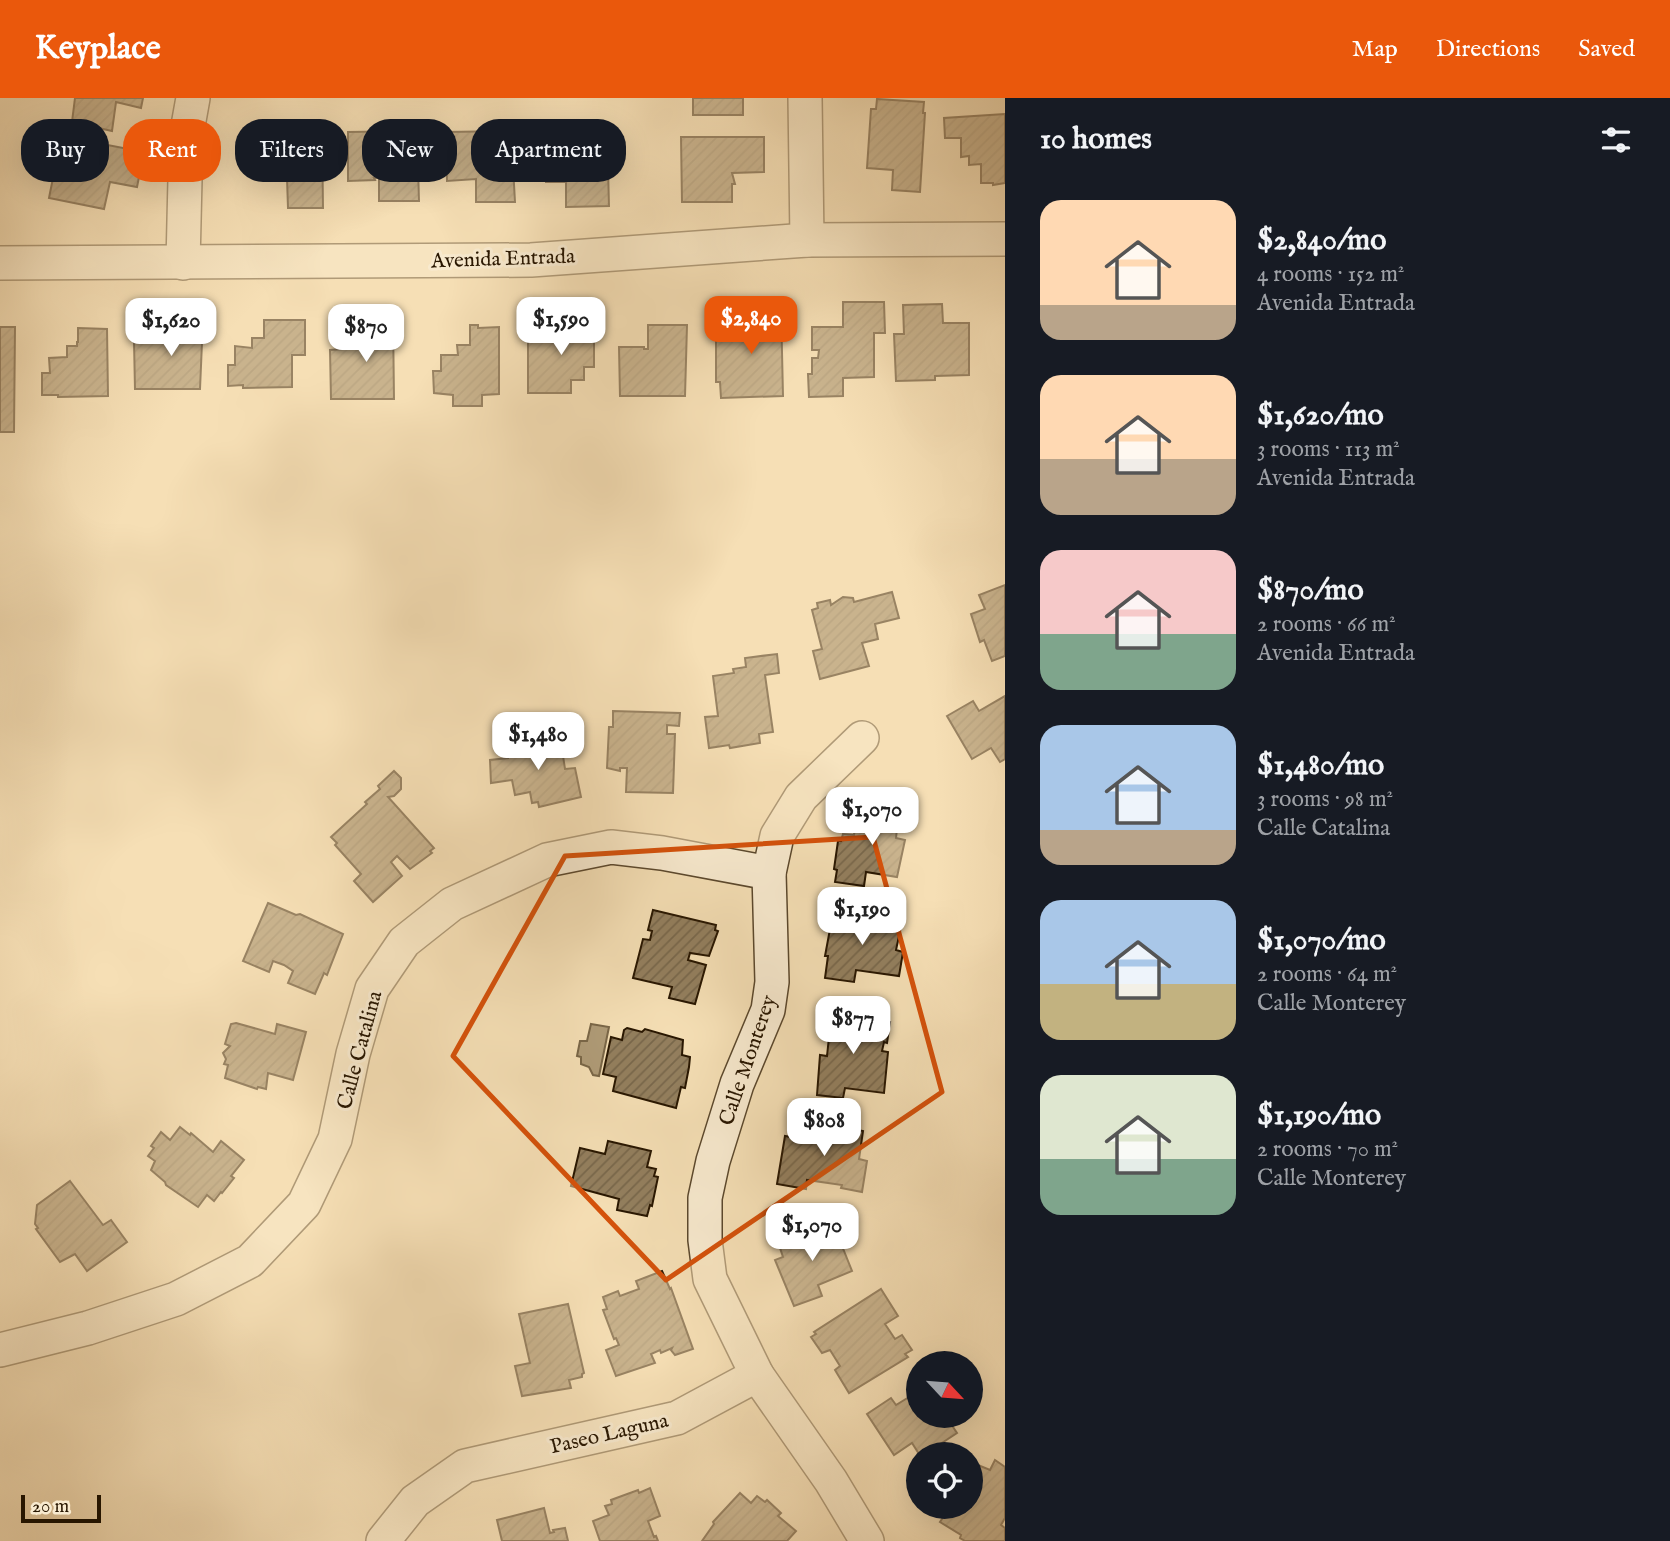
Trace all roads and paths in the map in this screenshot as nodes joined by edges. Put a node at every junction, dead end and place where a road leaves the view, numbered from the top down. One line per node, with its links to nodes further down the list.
1 (193, 98): 6 (street)
2 (805, 98): 4 (street)
3 (1005, 239): 4 (street, Avenida Entrada)
4 (807, 240): 6 (street, Avenida Entrada)
5 (0, 262): 6 (street, Avenida Entrada)
6 (183, 263)
7 (862, 738): 8 (street, Calle Monterey)
8 (769, 873): 9 (street, Calle Catalina); 10 (street, Calle Monterey)
9 (0, 1350)
10 (757, 1375): 11 (street, Paseo Laguna); 12 (street)
11 (383, 1541)
12 (867, 1541)

